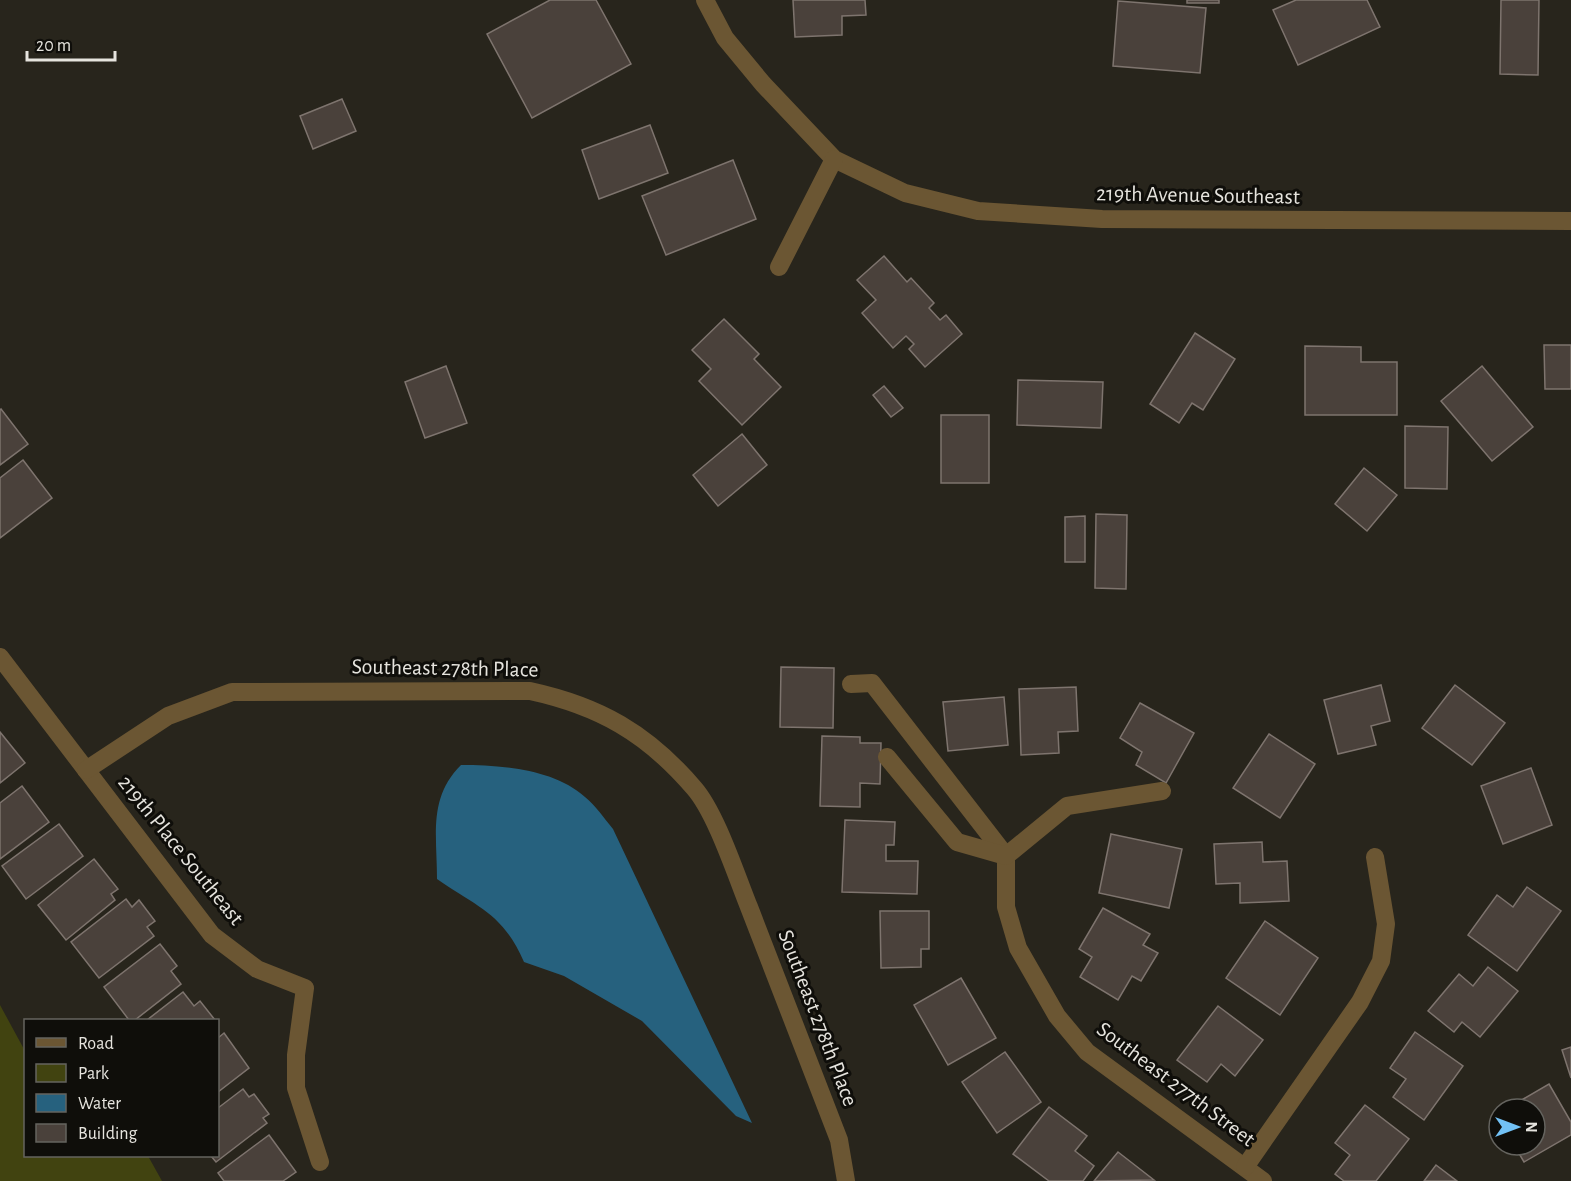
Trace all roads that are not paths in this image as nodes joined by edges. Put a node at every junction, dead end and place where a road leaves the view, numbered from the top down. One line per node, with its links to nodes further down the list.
1 (705, 0): 2 (street)
2 (834, 159): 3 (street, 219th Avenue Southeast); 4 (street)
3 (1571, 221)
4 (779, 267)
5 (0, 657): 8 (street, 219th Place Southeast)
6 (851, 684): 10 (street)
7 (887, 757): 10 (street)
8 (86, 770): 12 (street, 219th Place Southeast); 14 (street, Southeast 278th Place)
9 (1162, 791): 10 (street)
10 (1006, 856): 13 (street, Southeast 277th Street)
11 (1375, 857): 13 (street)
12 (320, 1162)
13 (1245, 1167): 15 (street, Southeast 277th Street)
14 (846, 1181)
15 (1263, 1181)

